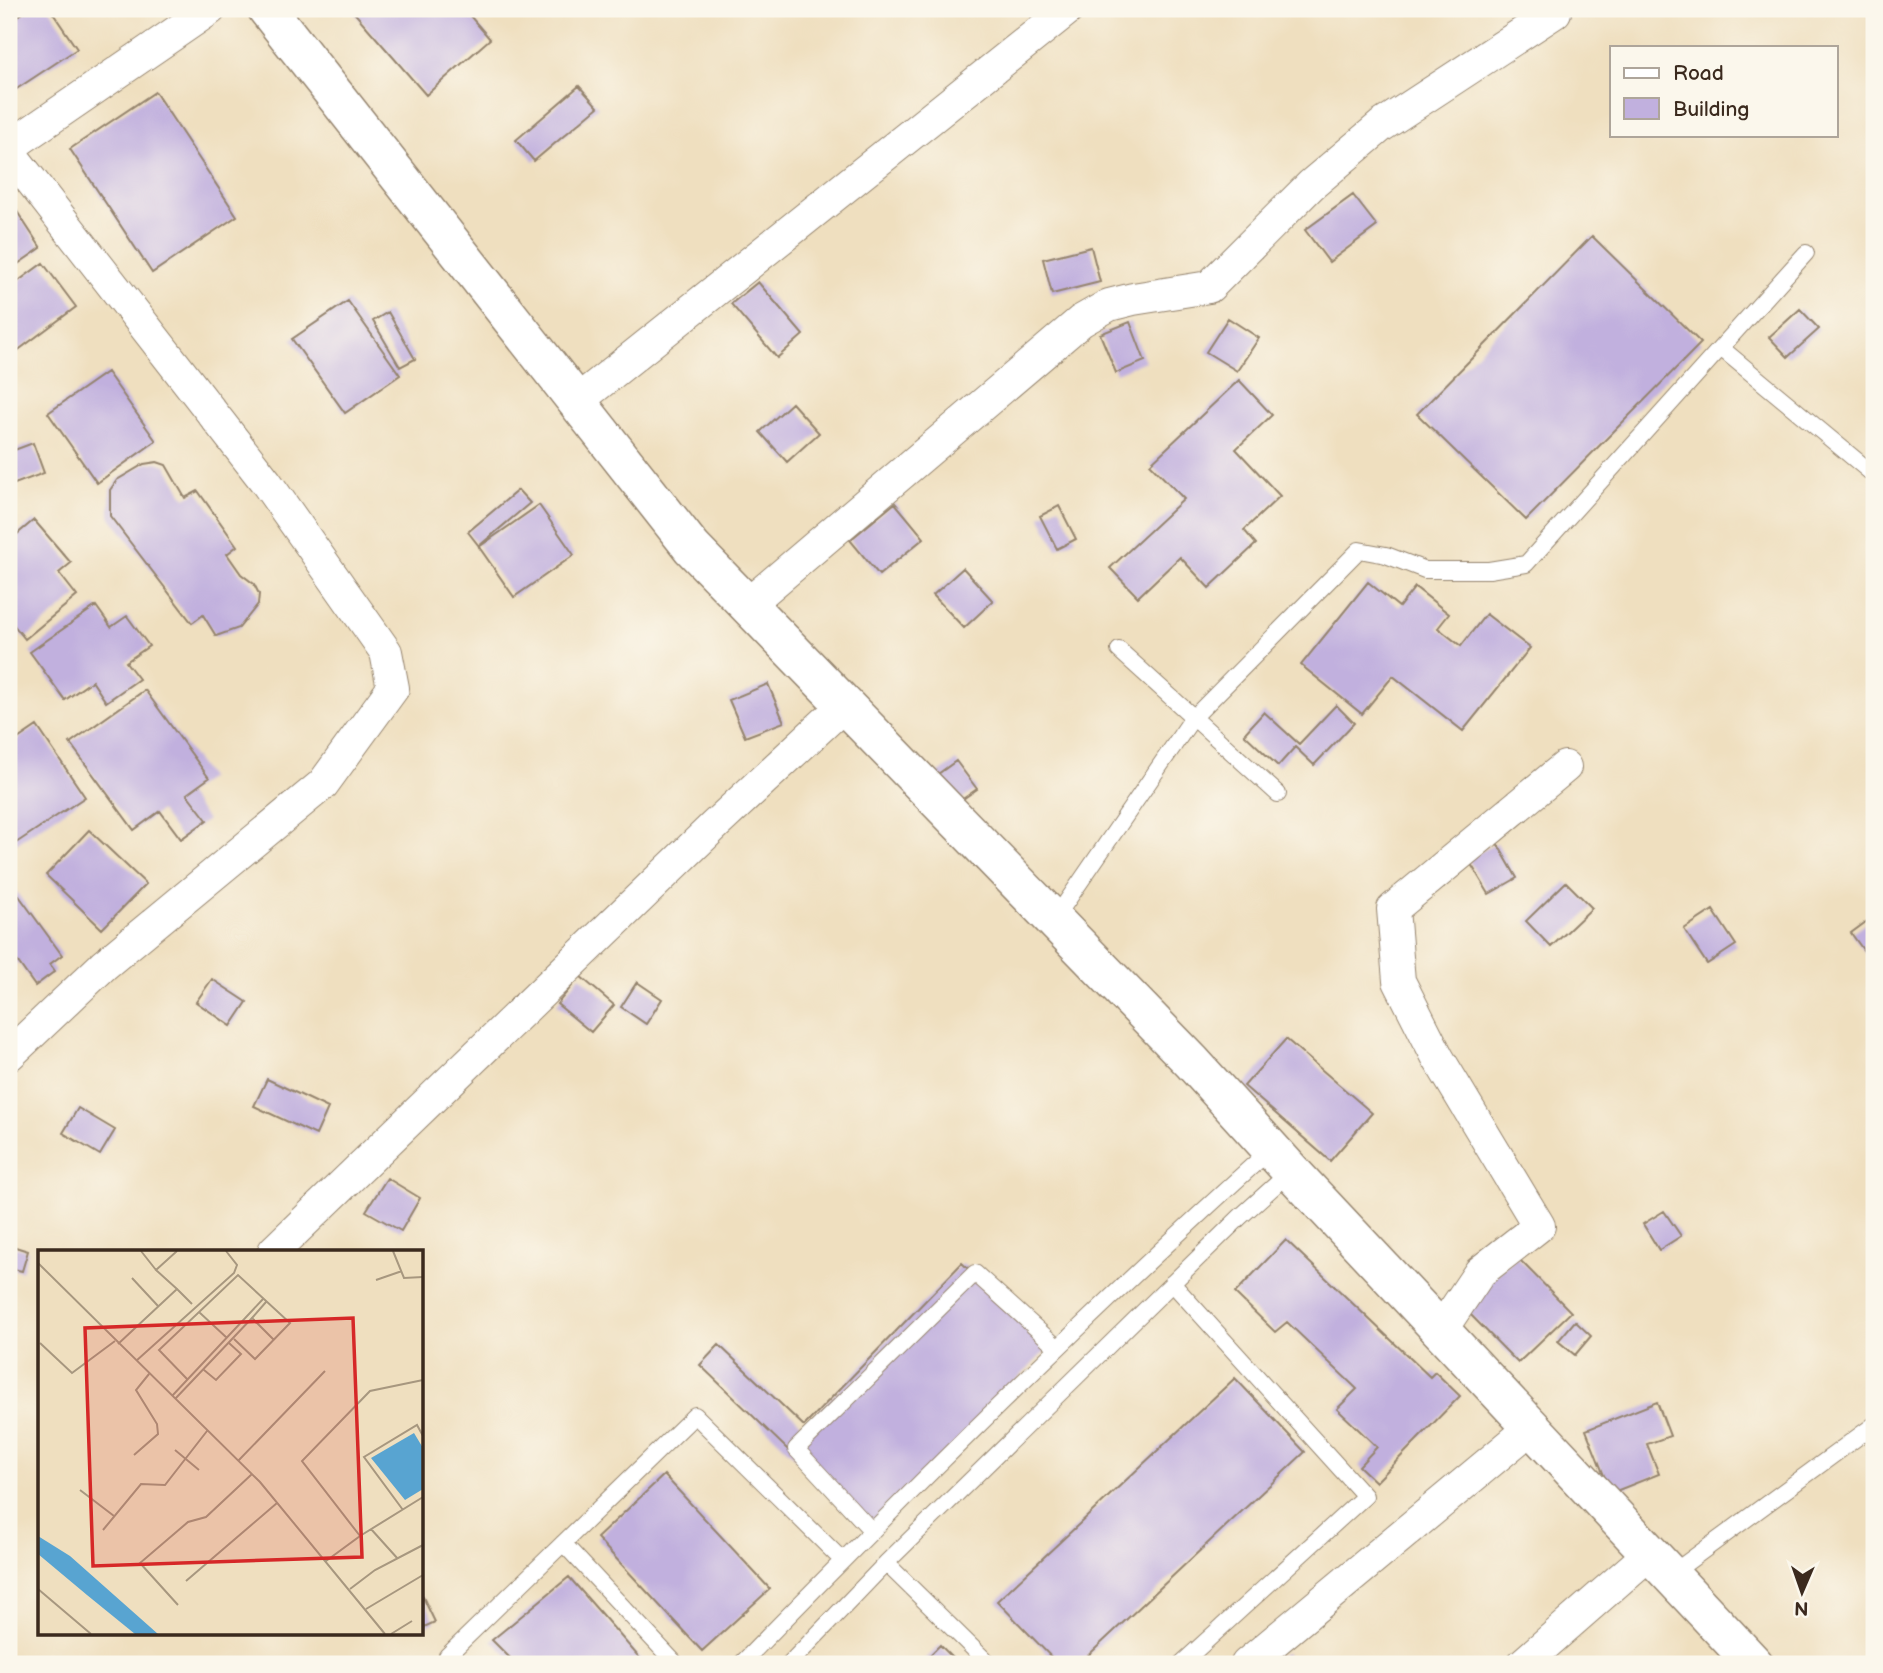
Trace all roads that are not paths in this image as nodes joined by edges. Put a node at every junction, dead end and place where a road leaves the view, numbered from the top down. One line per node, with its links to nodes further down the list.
1 (210, 9): 5 (street)
2 (267, 9): 8 (street)
3 (1068, 9): 8 (street)
4 (1552, 9): 10 (street)
5 (9, 149): 17 (street)
6 (1806, 253): 7 (lane)
7 (1721, 348): 9 (lane); 13 (lane)
8 (576, 402): 10 (street)
9 (1874, 475)
10 (747, 605): 12 (street)
11 (1119, 650): 13 (lane)
12 (844, 705): 16 (street); 19 (street)
13 (1192, 719): 15 (lane); 16 (lane)
14 (1565, 767): 21 (street)
15 (1278, 794)
16 (1054, 920): 18 (street)
17 (9, 1055)
18 (1281, 1160): 20 (lane); 21 (street); 22 (lane)
19 (275, 1250)
20 (1172, 1283): 28 (lane); 35 (lane)
21 (1441, 1331): 24 (street)
22 (1058, 1348): 25 (lane); 25 (lane)
23 (1874, 1425): 29 (lane)
24 (1532, 1427): 29 (street); 36 (street)
25 (873, 1531): 27 (lane)
26 (563, 1543): 27 (lane); 30 (lane); 31 (lane)
27 (842, 1560): 32 (lane)
28 (886, 1563): 33 (lane); 34 (lane)
29 (1660, 1564): 37 (street); 38 (street)
30 (456, 1664)
31 (676, 1664)
32 (741, 1664)
33 (789, 1664)
34 (989, 1664)
35 (1181, 1664)
36 (1247, 1664)
37 (1524, 1664)
38 (1754, 1664)

